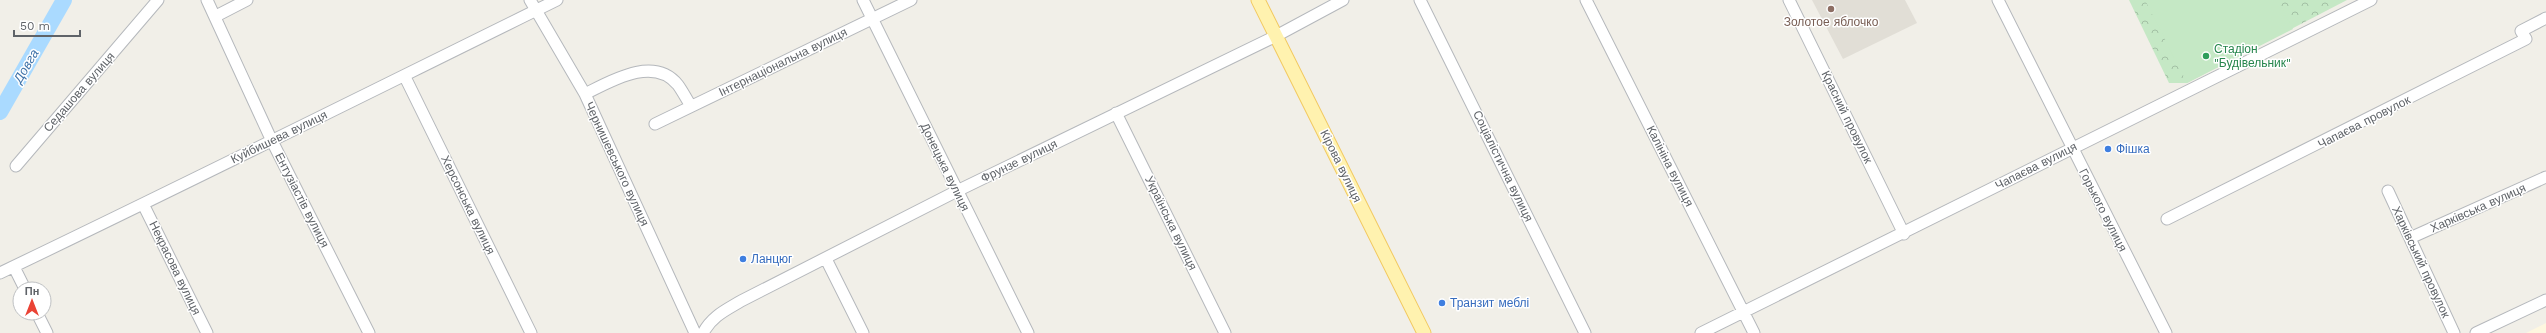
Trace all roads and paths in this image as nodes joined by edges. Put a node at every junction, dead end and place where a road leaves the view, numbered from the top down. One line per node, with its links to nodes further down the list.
1 (158, 0): 27 (street, Седашова вулиця)
2 (207, 0): 16 (street, Ентузіастів вулиця)
3 (247, 0): 16 (street)
4 (530, 0): 15 (street, Чернишевського вулиця)
5 (557, 0): 15 (street, Куйбишева вулиця)
6 (863, 0): 18 (street, Донецька вулиця)
7 (911, 0): 18 (street, Інтернаціональна вулиця)
8 (1258, 0): 19 (main road, Кірова вулиця)
9 (1344, 0): 19 (street, Фрунзе вулиця)
10 (1420, 0): 52 (street, Соціалістична вулиця)
11 (1586, 0): 40 (street, Калініна вулиця)
12 (1789, 0): 33 (street, Красний провулок)
13 (1998, 0): 26 (street, Горького вулиця)
14 (2371, 0): 26 (street, Чапаєва вулиця)
15 (536, 11): 20 (street, Куйбишева вулиця); 21 (street, Чернишевського вулиця)
16 (216, 16): 25 (street, Ентузіастів вулиця)
17 (2546, 18): 32 (street, Чапаєва провулок)
18 (872, 20): 22 (street, Інтернаціональна вулиця); 29 (street, Донецька вулиця)
19 (1276, 36): 23 (street, Фрунзе вулиця); 51 (main road, Кірова вулиця)
20 (405, 77): 25 (street, Куйбишева вулиця); 45 (street, Херсонська вулиця)
21 (585, 94): 22 (street); 46 (street, Чернишевського вулиця)
22 (691, 106): 24 (street, Інтернаціональна вулиця)
23 (1116, 114): 29 (street, Фрунзе вулиця); 50 (street, Українська вулиця)
24 (656, 124)
25 (271, 139): 31 (street, Куйбишева вулиця); 44 (street, Ентузіастів вулиця)
26 (2072, 149): 33 (street, Чапаєва вулиця); 55 (street, Горького вулиця)
27 (16, 166)
28 (2546, 177): 34 (street, Харківська вулиця)
29 (957, 191): 35 (street, Фрунзе вулиця); 49 (street, Донецька вулиця)
30 (2388, 191): 34 (street, Харківський провулок)
31 (143, 204): 36 (street, Куйбишева вулиця); 43 (street, Некрасова вулиця)
32 (2167, 219)
33 (1904, 234): 40 (street, Чапаєва вулиця)
34 (2410, 238): 56 (street, Харківський провулок)
35 (826, 259): 47 (street, Фрунзе вулиця); 48 (street)
36 (14, 267): 37 (street, Куйбишева вулиця); 38 (street)
37 (0, 273)
38 (21, 281)
39 (2546, 300): 57 (street)
40 (1743, 312): 53 (street, Чапаєва вулиця); 54 (street, Калініна вулиця)
41 (41, 321): 42 (street)
42 (47, 333)
43 (207, 333)
44 (370, 333)
45 (531, 333)
46 (695, 333)
47 (703, 333)
48 (863, 333)
49 (1028, 333)
50 (1225, 333)
51 (1424, 333)
52 (1585, 333)
53 (1701, 333)
54 (1754, 333)
55 (2166, 333)
56 (2454, 333)
57 (2476, 333)

